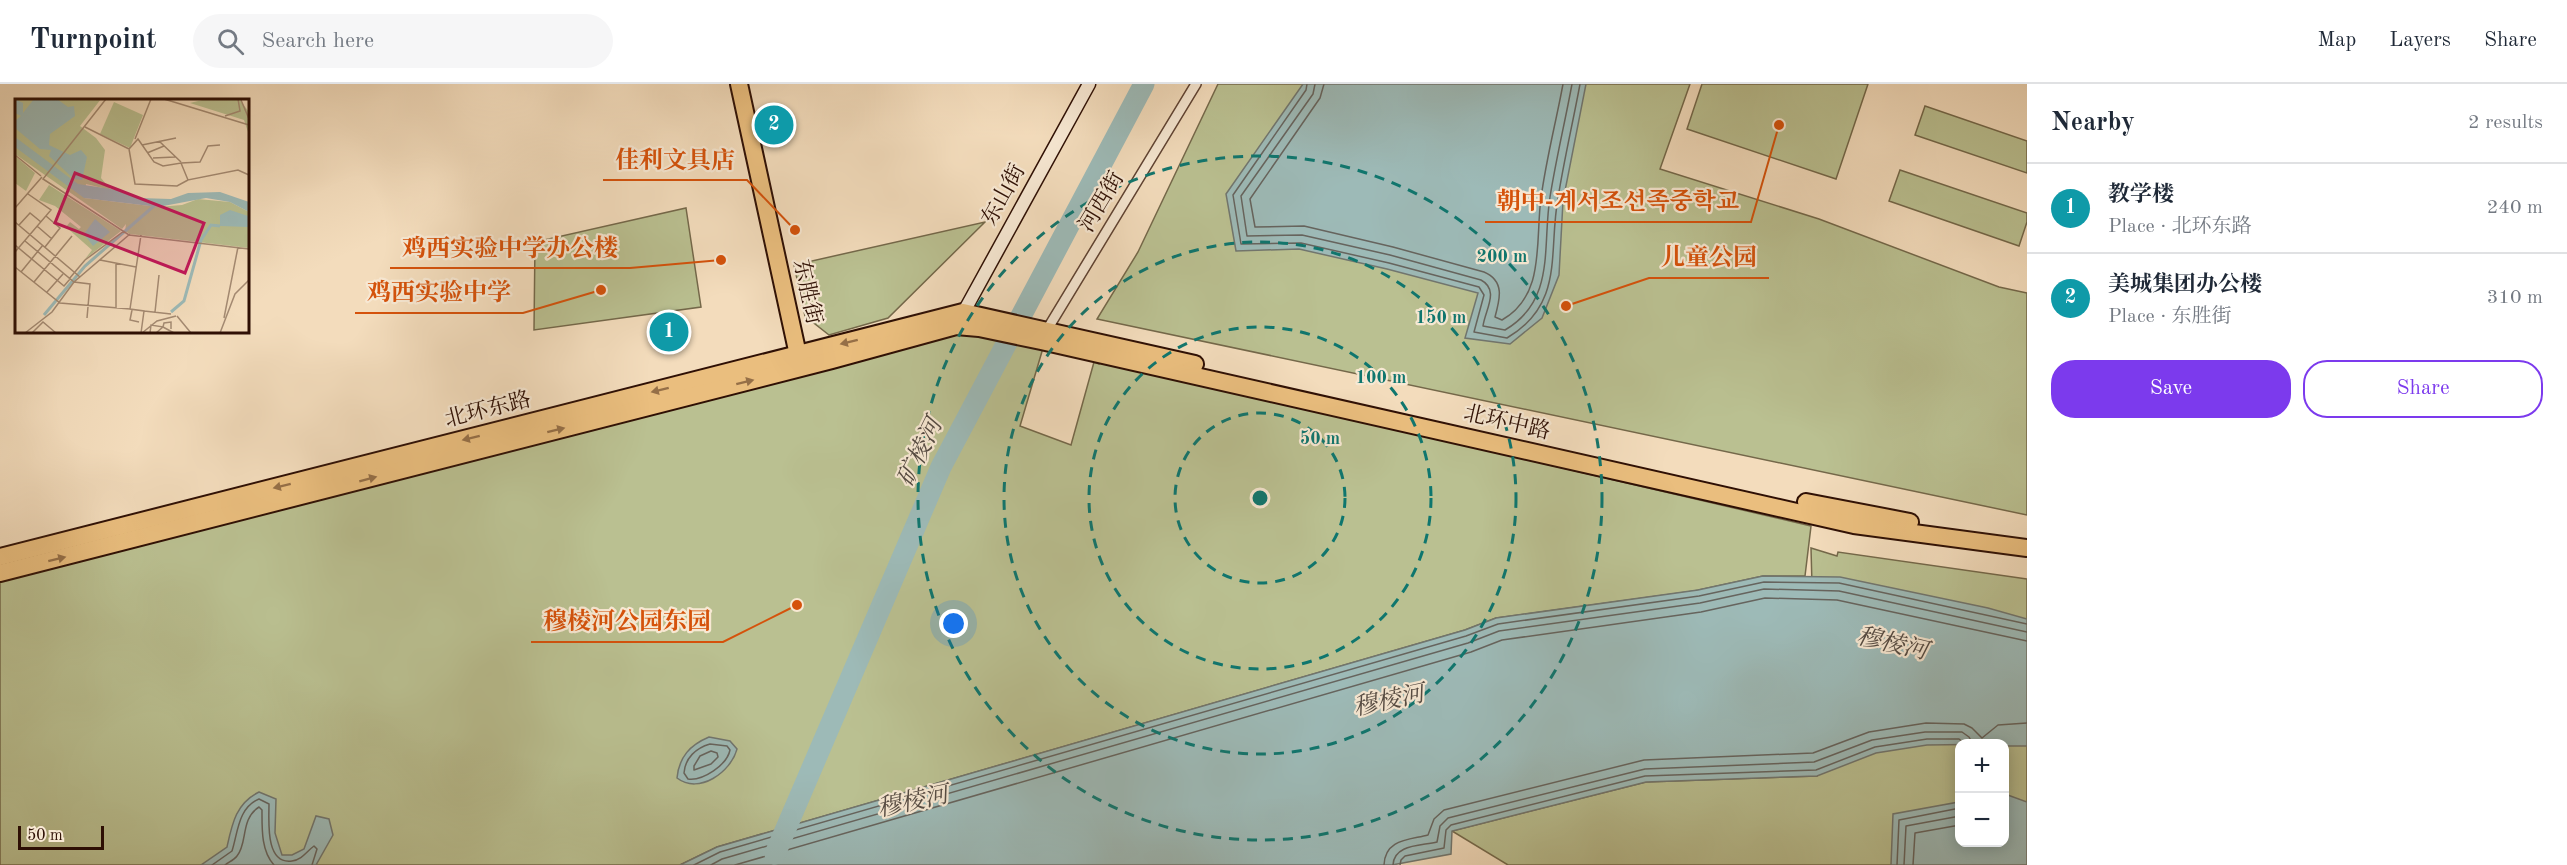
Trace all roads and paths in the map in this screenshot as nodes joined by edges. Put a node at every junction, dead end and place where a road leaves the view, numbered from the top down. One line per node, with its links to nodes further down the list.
1 (739, 84): 7 (highway, 东胜街)
2 (1089, 84): 4 (main road, 东山街)
3 (1196, 84): 6 (street, 河西街)
4 (959, 319): 5 (highway, 北环东路); 7 (highway, 北环东路)
5 (983, 322): 6 (highway, 北环中路)
6 (1044, 336): 8 (highway, 北环中路); 9 (highway, 北环中路)
7 (800, 361): 10 (highway, 北环东路, one-way to 10); 11 (highway, 北环东路, one-way to 7)
8 (2027, 537)
9 (2027, 548)
10 (0, 557)
11 (0, 573)

